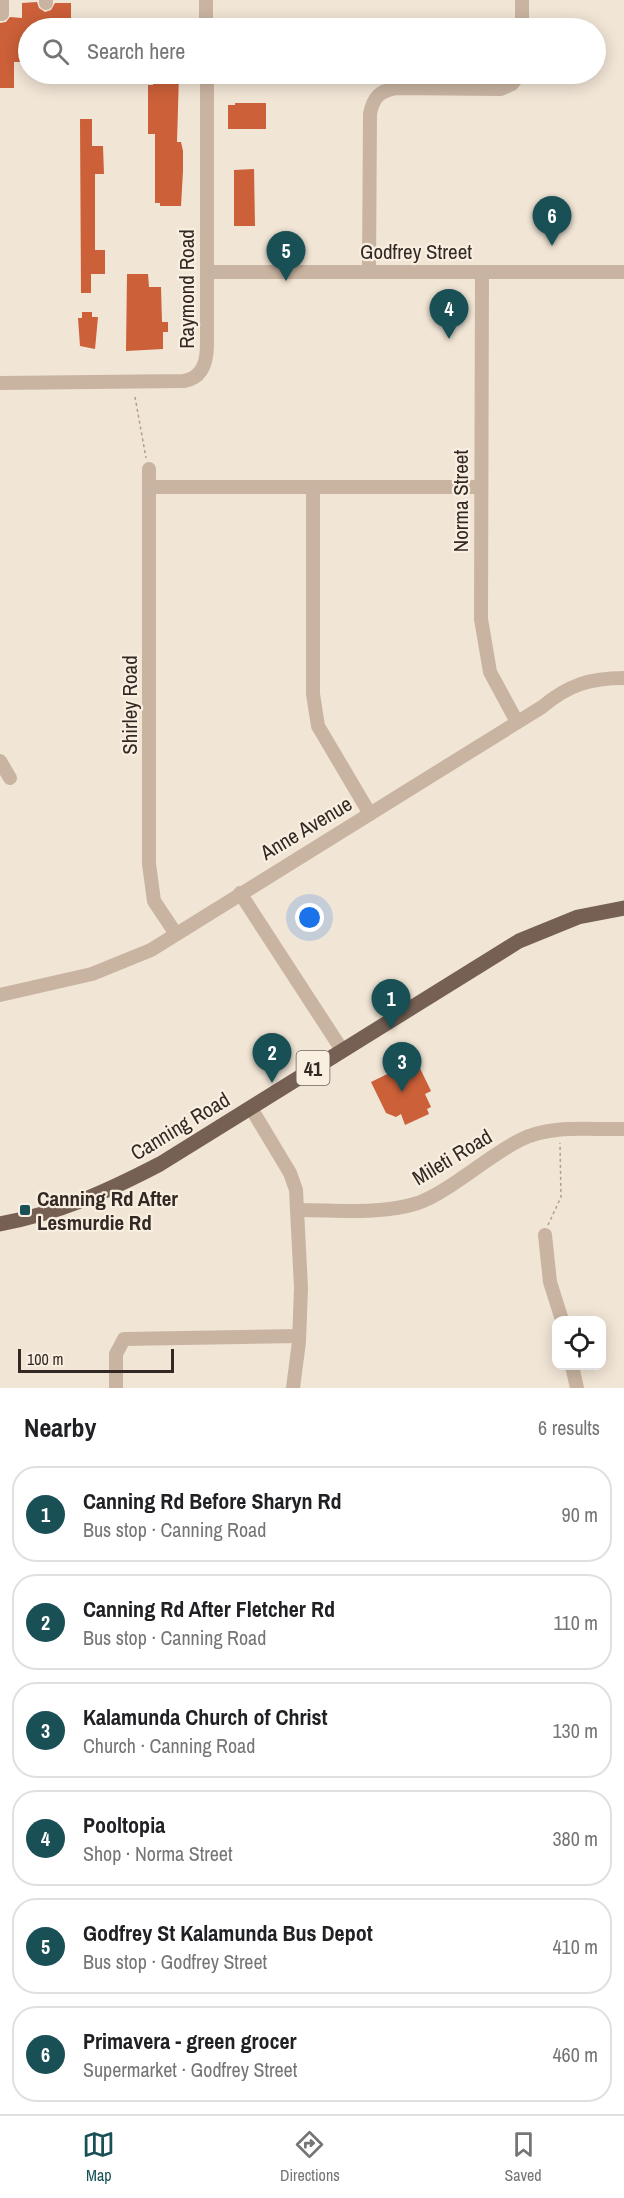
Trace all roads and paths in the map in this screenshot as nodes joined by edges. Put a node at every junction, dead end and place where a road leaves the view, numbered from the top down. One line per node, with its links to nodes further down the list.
1 (206, 0): 3 (street)
2 (522, 0): 4 (street)
3 (206, 18)
4 (522, 18)
5 (207, 84): 7 (street, Raymond Road)
6 (512, 84): 8 (street)
7 (207, 272): 8 (street, Godfrey Street); 11 (street, Raymond Road)
8 (369, 272): 9 (street, Godfrey Street)
9 (482, 272): 10 (street, Godfrey Street); 16 (street, Norma Street)
10 (624, 272)
11 (0, 383)
12 (135, 397): 13 (path)
13 (149, 469): 14 (street, Shirley Road)
14 (151, 486): 15 (street); 24 (street, Shirley Road)
15 (313, 486): 16 (street); 21 (street)
16 (481, 486): 18 (street, Norma Street)
17 (624, 678): 18 (street, Anne Avenue)
18 (517, 722): 21 (street, Anne Avenue)
19 (0, 761): 20 (street)
20 (10, 777)
21 (370, 814): 22 (street, Anne Avenue)
22 (240, 893): 24 (street, Anne Avenue); 26 (street)
23 (624, 908): 26 (main road, Canning Road / 41)
24 (176, 934): 25 (street, Anne Avenue)
25 (0, 995)
26 (342, 1050): 27 (main road, Canning Road / 41)
27 (251, 1108): 30 (street); 31 (main road, Canning Road / 41)
28 (624, 1129): 29 (street, Mileti Road)
29 (560, 1130): 30 (street, Mileti Road); 32 (path)
30 (299, 1210): 34 (street)
31 (0, 1224)
32 (545, 1235): 33 (street)
33 (561, 1316)
34 (299, 1336): 36 (street); 37 (street)
35 (573, 1370): 38 (street)
36 (116, 1388)
37 (293, 1388)
38 (577, 1388)

